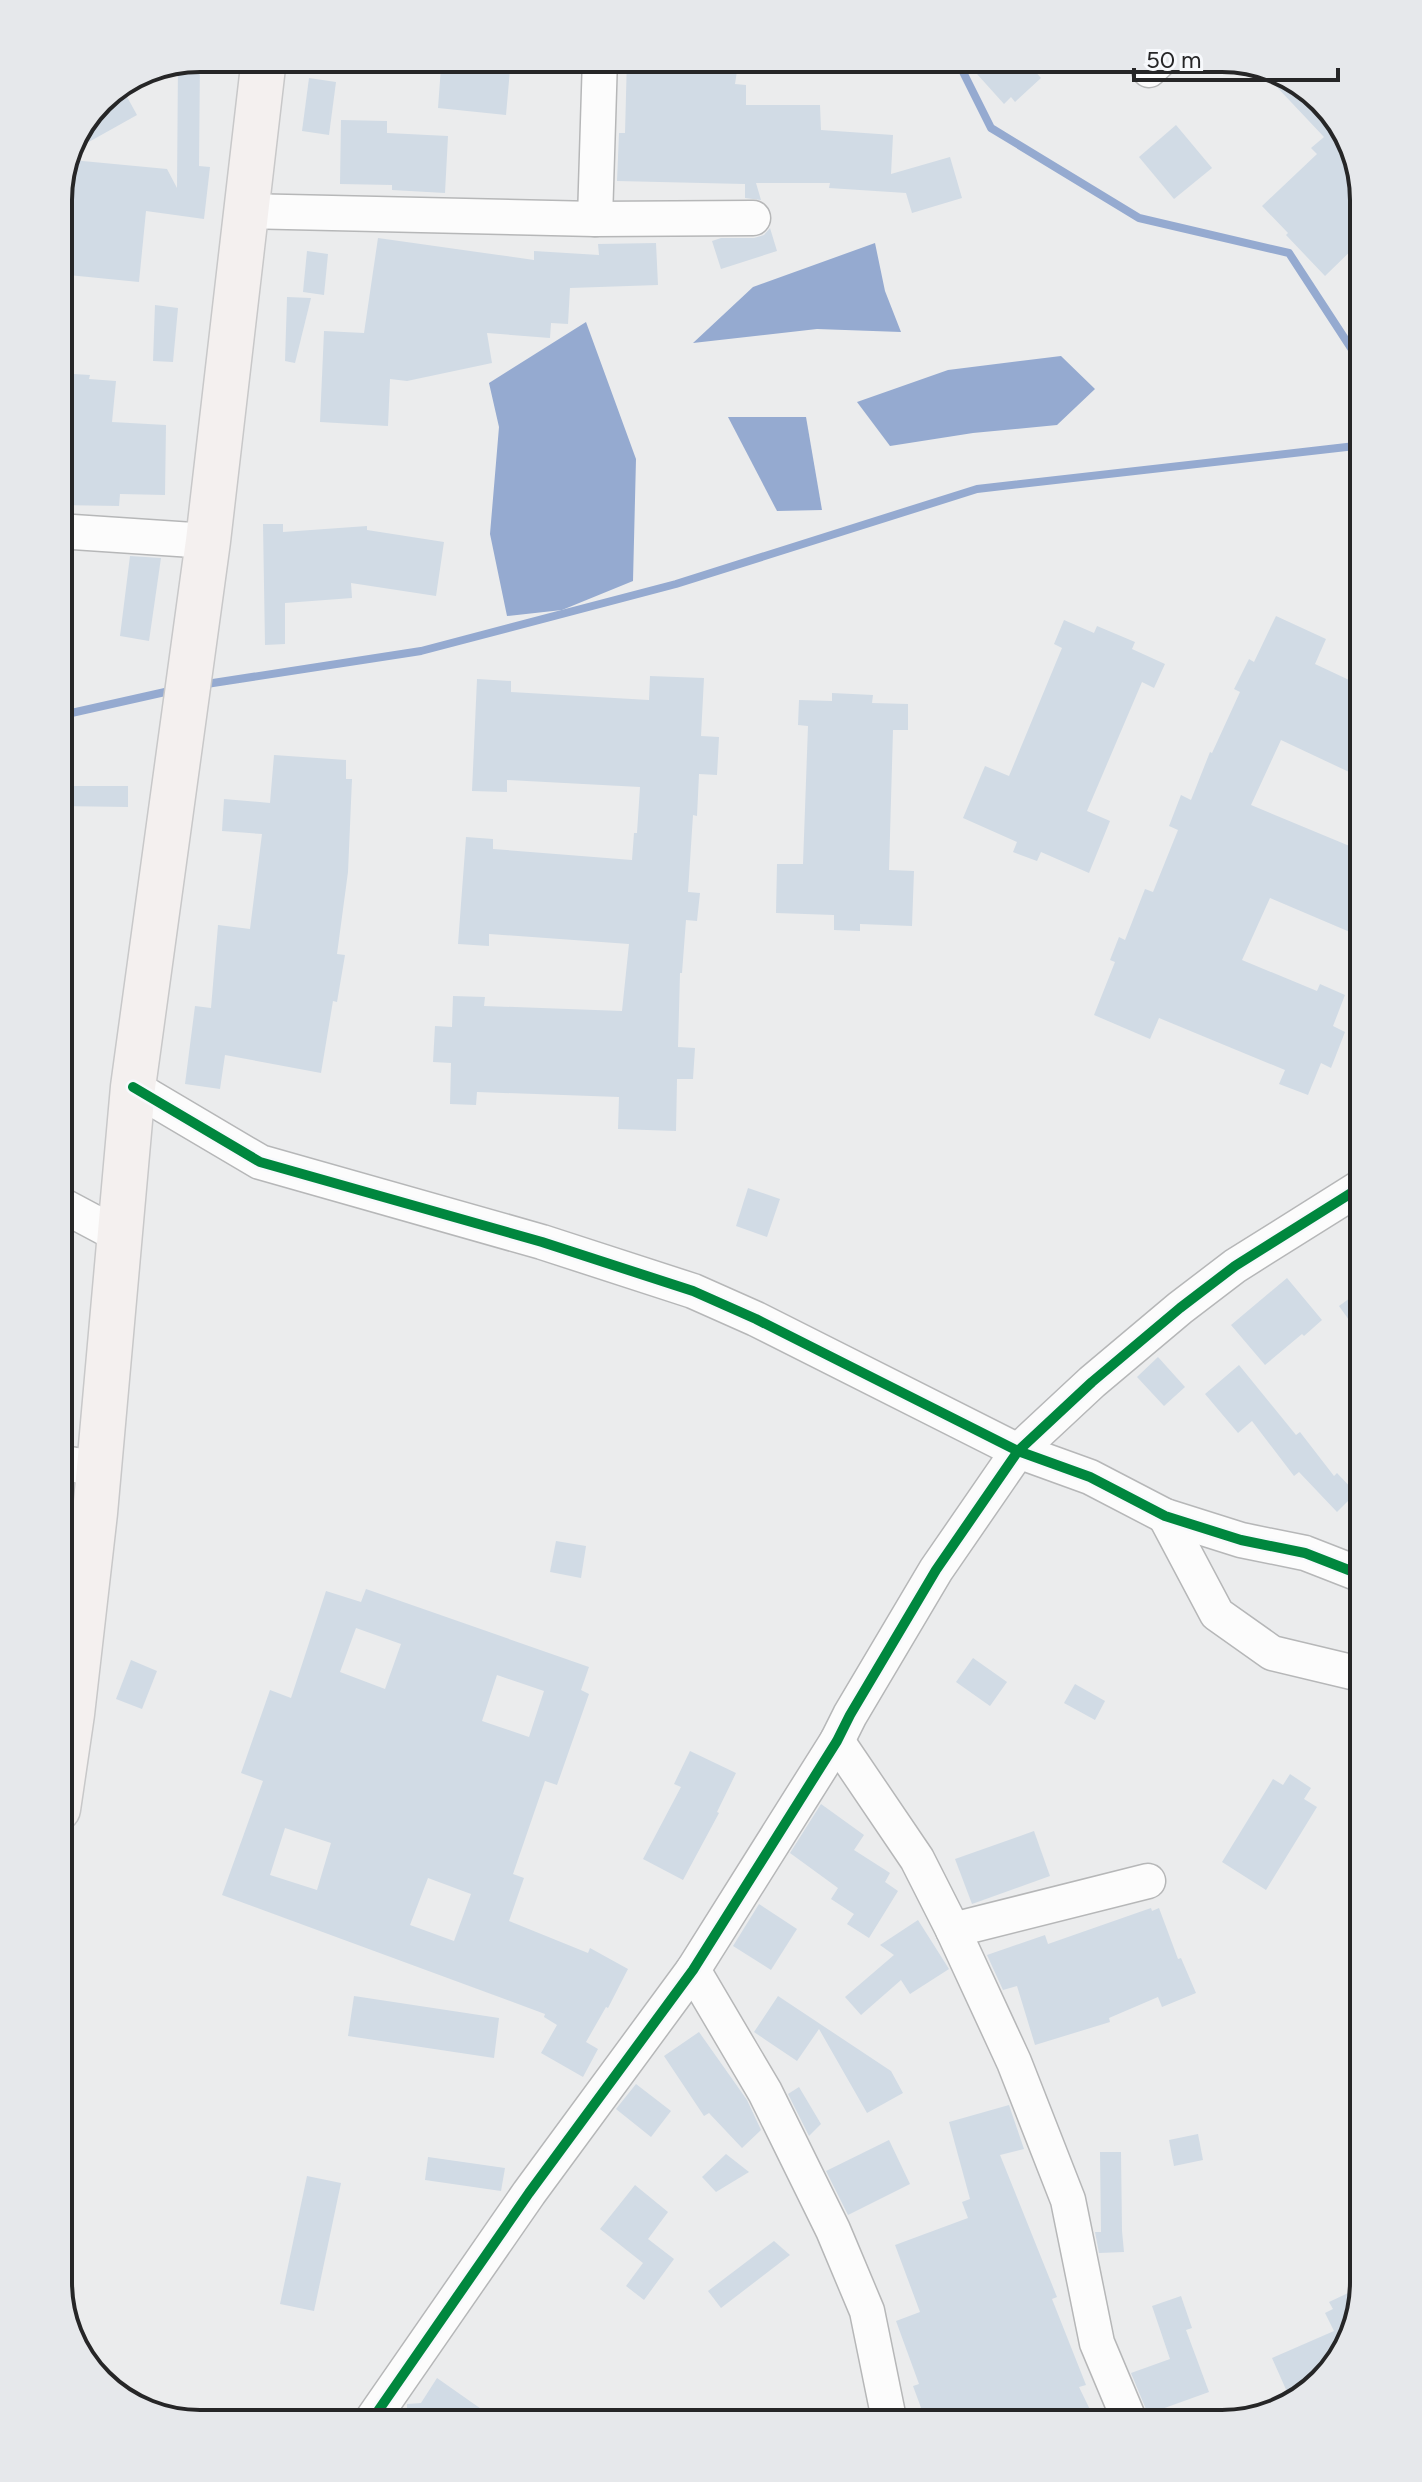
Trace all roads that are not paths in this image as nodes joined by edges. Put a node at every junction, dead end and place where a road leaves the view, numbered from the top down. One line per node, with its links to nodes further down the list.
1 (262, 72): 3 (main road)
2 (600, 72): 5 (street)
3 (246, 211): 5 (street); 7 (main road)
4 (753, 218): 5 (street)
5 (595, 219)
6 (72, 532): 7 (street)
7 (208, 541): 8 (main road)
8 (133, 1087): 11 (main road); 12 (street)
9 (1350, 1194): 12 (street)
10 (72, 1210): 11 (street)
11 (120, 1236): 13 (main road)
12 (1018, 1451): 14 (street); 18 (street)
13 (79, 1465): 17 (main road)
14 (1165, 1516): 15 (street); 16 (street)
15 (1350, 1571)
16 (1350, 1672)
17 (72, 1714)
18 (837, 1741): 20 (street); 21 (street)
19 (1148, 1881): 20 (street)
20 (953, 1930): 24 (street)
21 (693, 1970): 22 (street); 23 (street)
22 (379, 2410)
23 (887, 2410)
24 (1125, 2410)

